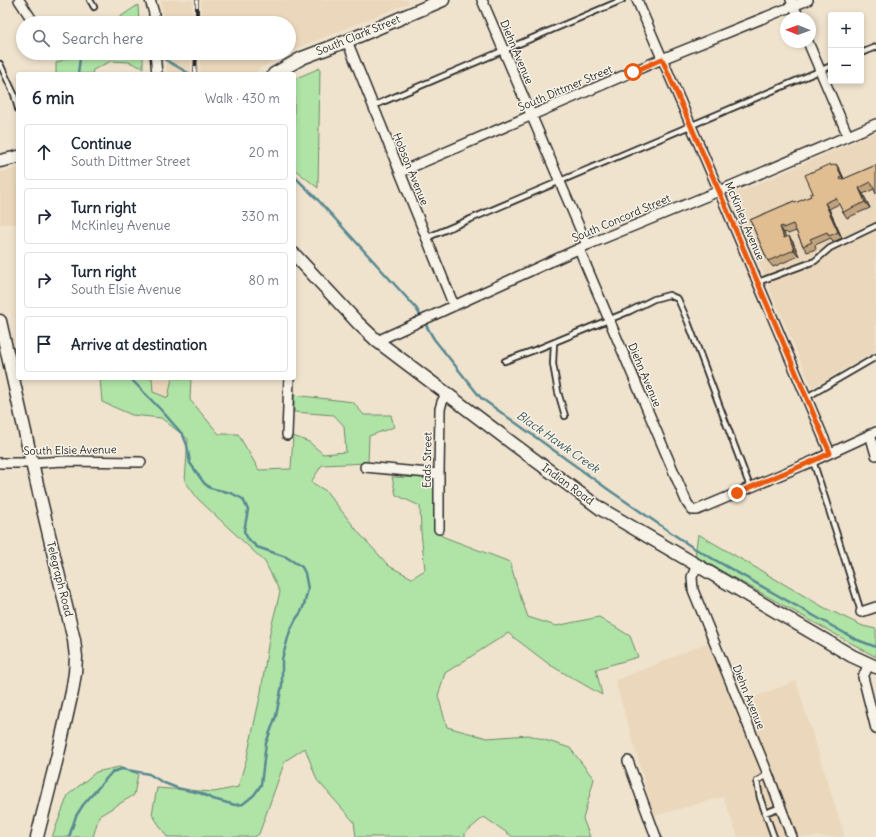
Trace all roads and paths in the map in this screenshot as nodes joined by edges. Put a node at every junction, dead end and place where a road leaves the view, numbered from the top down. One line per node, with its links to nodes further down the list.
1 (19, 0): 11 (street)
2 (90, 0): 10 (lane)
3 (150, 0): 12 (street)
4 (443, 0): 13 (street, South Clark Street)
5 (482, 0): 16 (street, Diehn Avenue)
6 (622, 0): 16 (lane)
7 (637, 0): 18 (street, McKinley Avenue)
8 (808, 0): 9 (street, South Dittmer Street)
9 (792, 3): 18 (street, South Dittmer Street)
10 (94, 6)
11 (29, 16)
12 (154, 16)
13 (347, 41): 24 (street, South Clark Street); 26 (street, Hobson Avenue)
14 (876, 47): 17 (lane)
15 (810, 48): 22 (street)
16 (503, 51): 26 (lane); 27 (street, Diehn Avenue)
17 (864, 52)
18 (662, 59): 27 (street, South Dittmer Street); 29 (street, McKinley Avenue)
19 (156, 60): 23 (street)
20 (0, 64): 25 (lane)
21 (828, 67): 22 (lane)
22 (820, 71): 29 (lane); 30 (street)
23 (157, 72)
24 (278, 72)
25 (16, 101)
26 (373, 106): 33 (street, Hobson Avenue)
27 (531, 116): 33 (street, South Dittmer Street); 34 (street, Diehn Avenue)
28 (876, 124): 30 (street, South Concord Street)
29 (691, 126): 34 (lane); 35 (street, McKinley Avenue)
30 (848, 136): 35 (street, South Concord Street)
31 (16, 157): 32 (street)
32 (0, 160)
33 (400, 172): 37 (street, Hobson Avenue)
34 (560, 182): 37 (lane); 38 (street, Diehn Avenue)
35 (719, 191): 38 (street, South Concord Street); 40 (street, McKinley Avenue)
36 (876, 226): 40 (lane)
37 (426, 238): 41 (street, Hobson Avenue)
38 (583, 247): 41 (street, South Concord Street); 42 (street, Diehn Avenue)
39 (296, 259): 44 (street, Indian Road)
40 (758, 282): 50 (street, McKinley Avenue)
41 (454, 306): 44 (street, South Concord Street)
42 (609, 319): 45 (lane); 62 (street, Diehn Avenue); 62 (lane)
43 (0, 321): 59 (street, Telegraph Road)
44 (378, 341): 49 (street, Indian Road)
45 (554, 342): 47 (lane); 51 (lane)
46 (876, 358): 50 (lane)
47 (505, 361)
48 (289, 380): 53 (street)
49 (447, 393): 61 (street, Eads Street); 64 (street, Indian Road)
50 (807, 397): 54 (street, McKinley Avenue)
51 (565, 416)
52 (873, 433): 54 (street); 55 (street)
53 (287, 435)
54 (830, 453): 56 (street)
55 (876, 455)
56 (813, 461): 62 (street); 66 (lane)
57 (141, 462): 59 (street, South Elsie Avenue)
58 (0, 463): 59 (street, South Elsie Avenue)
59 (32, 463): 73 (street, Telegraph Road)
60 (365, 467): 61 (street)
61 (439, 474): 63 (street, Eads Street)
62 (750, 487)
63 (439, 529)
64 (697, 565): 67 (street, Indian Road); 70 (street, Diehn Avenue)
65 (876, 607): 66 (street)
66 (861, 612)
67 (872, 666): 68 (street)
68 (876, 729)
69 (628, 761): 74 (street)
70 (768, 774): 71 (street, Diehn Avenue); 72 (lane)
71 (781, 807): 72 (lane); 76 (street, Diehn Avenue)
72 (765, 813): 75 (lane)
73 (38, 837)
74 (656, 837)
75 (774, 837)
76 (792, 837)

